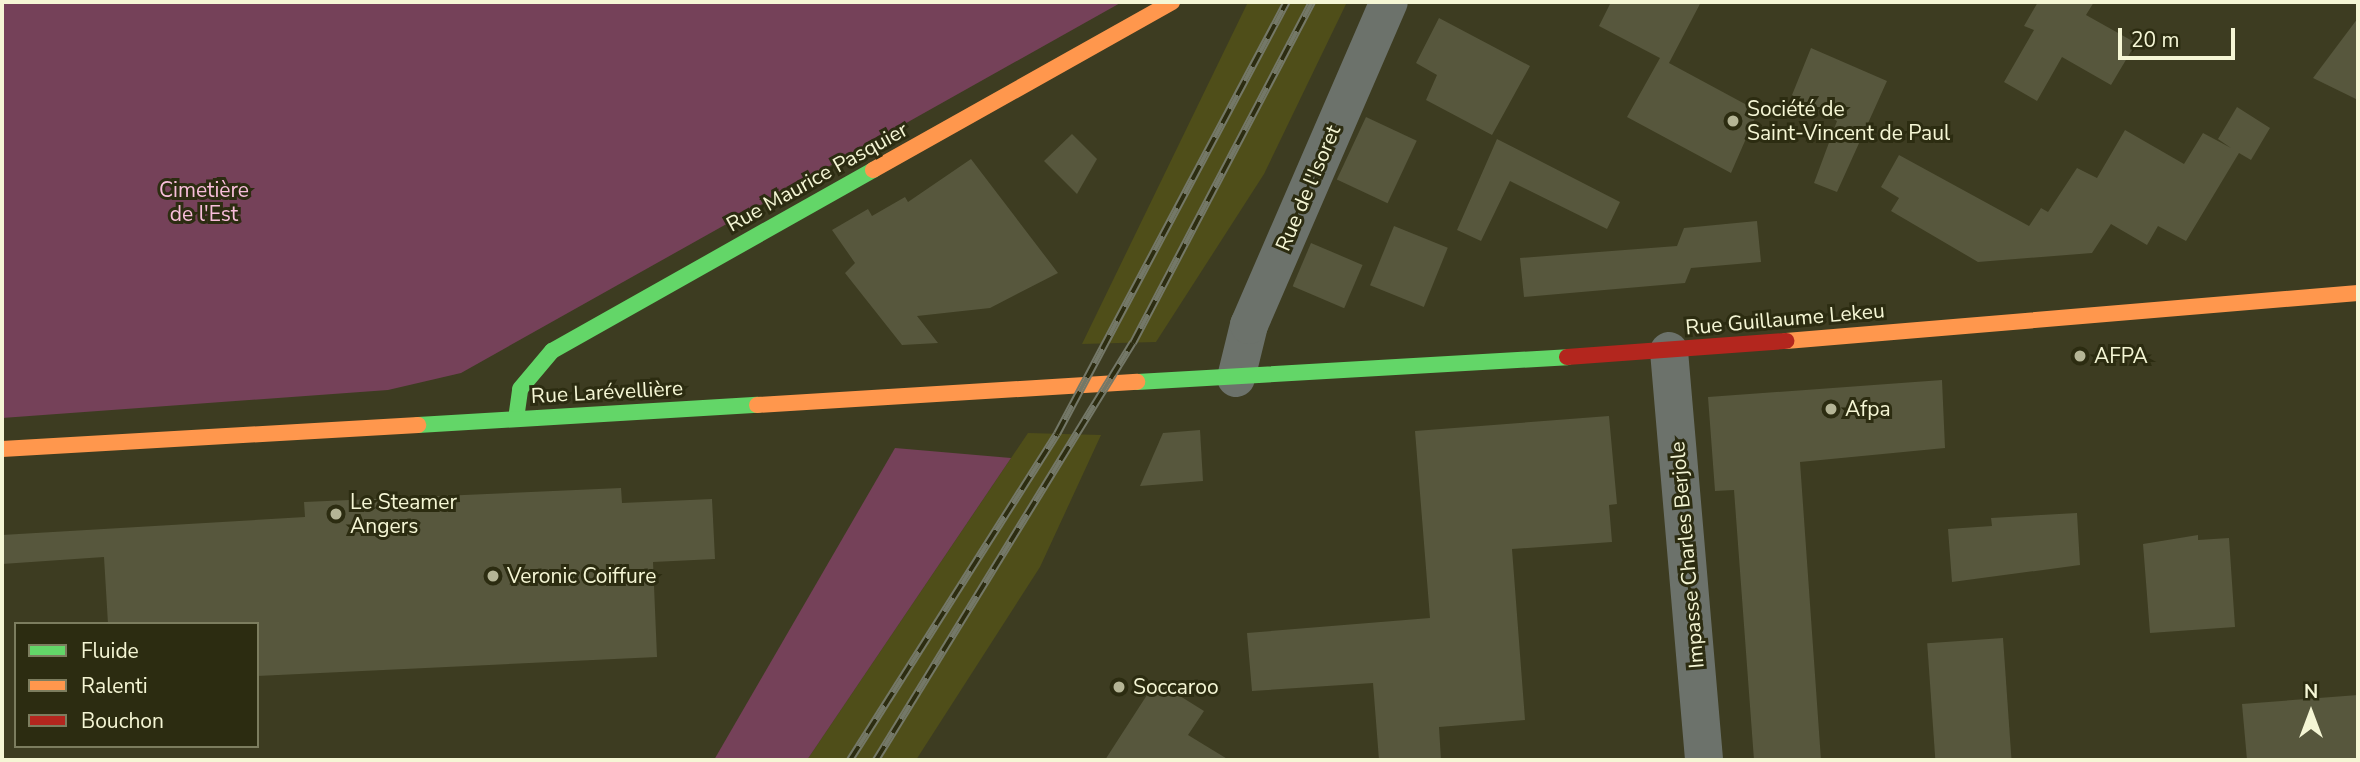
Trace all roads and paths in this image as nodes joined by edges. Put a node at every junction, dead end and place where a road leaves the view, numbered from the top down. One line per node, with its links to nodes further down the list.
1 (1172, 2): 6 (street, Rue Maurice Pasquier)
2 (1389, 2): 5 (street, Rue de l'Isoret)
3 (2358, 293): 4 (street, Rue Guillaume Lekeu)
4 (1669, 351): 5 (street, Rue Guillaume Lekeu); 8 (street, Impasse Charles Berjole)
5 (1226, 379): 6 (street, Rue Larévellière)
6 (516, 419): 7 (street, Rue Larévellière)
7 (2, 449)
8 (1704, 760)

